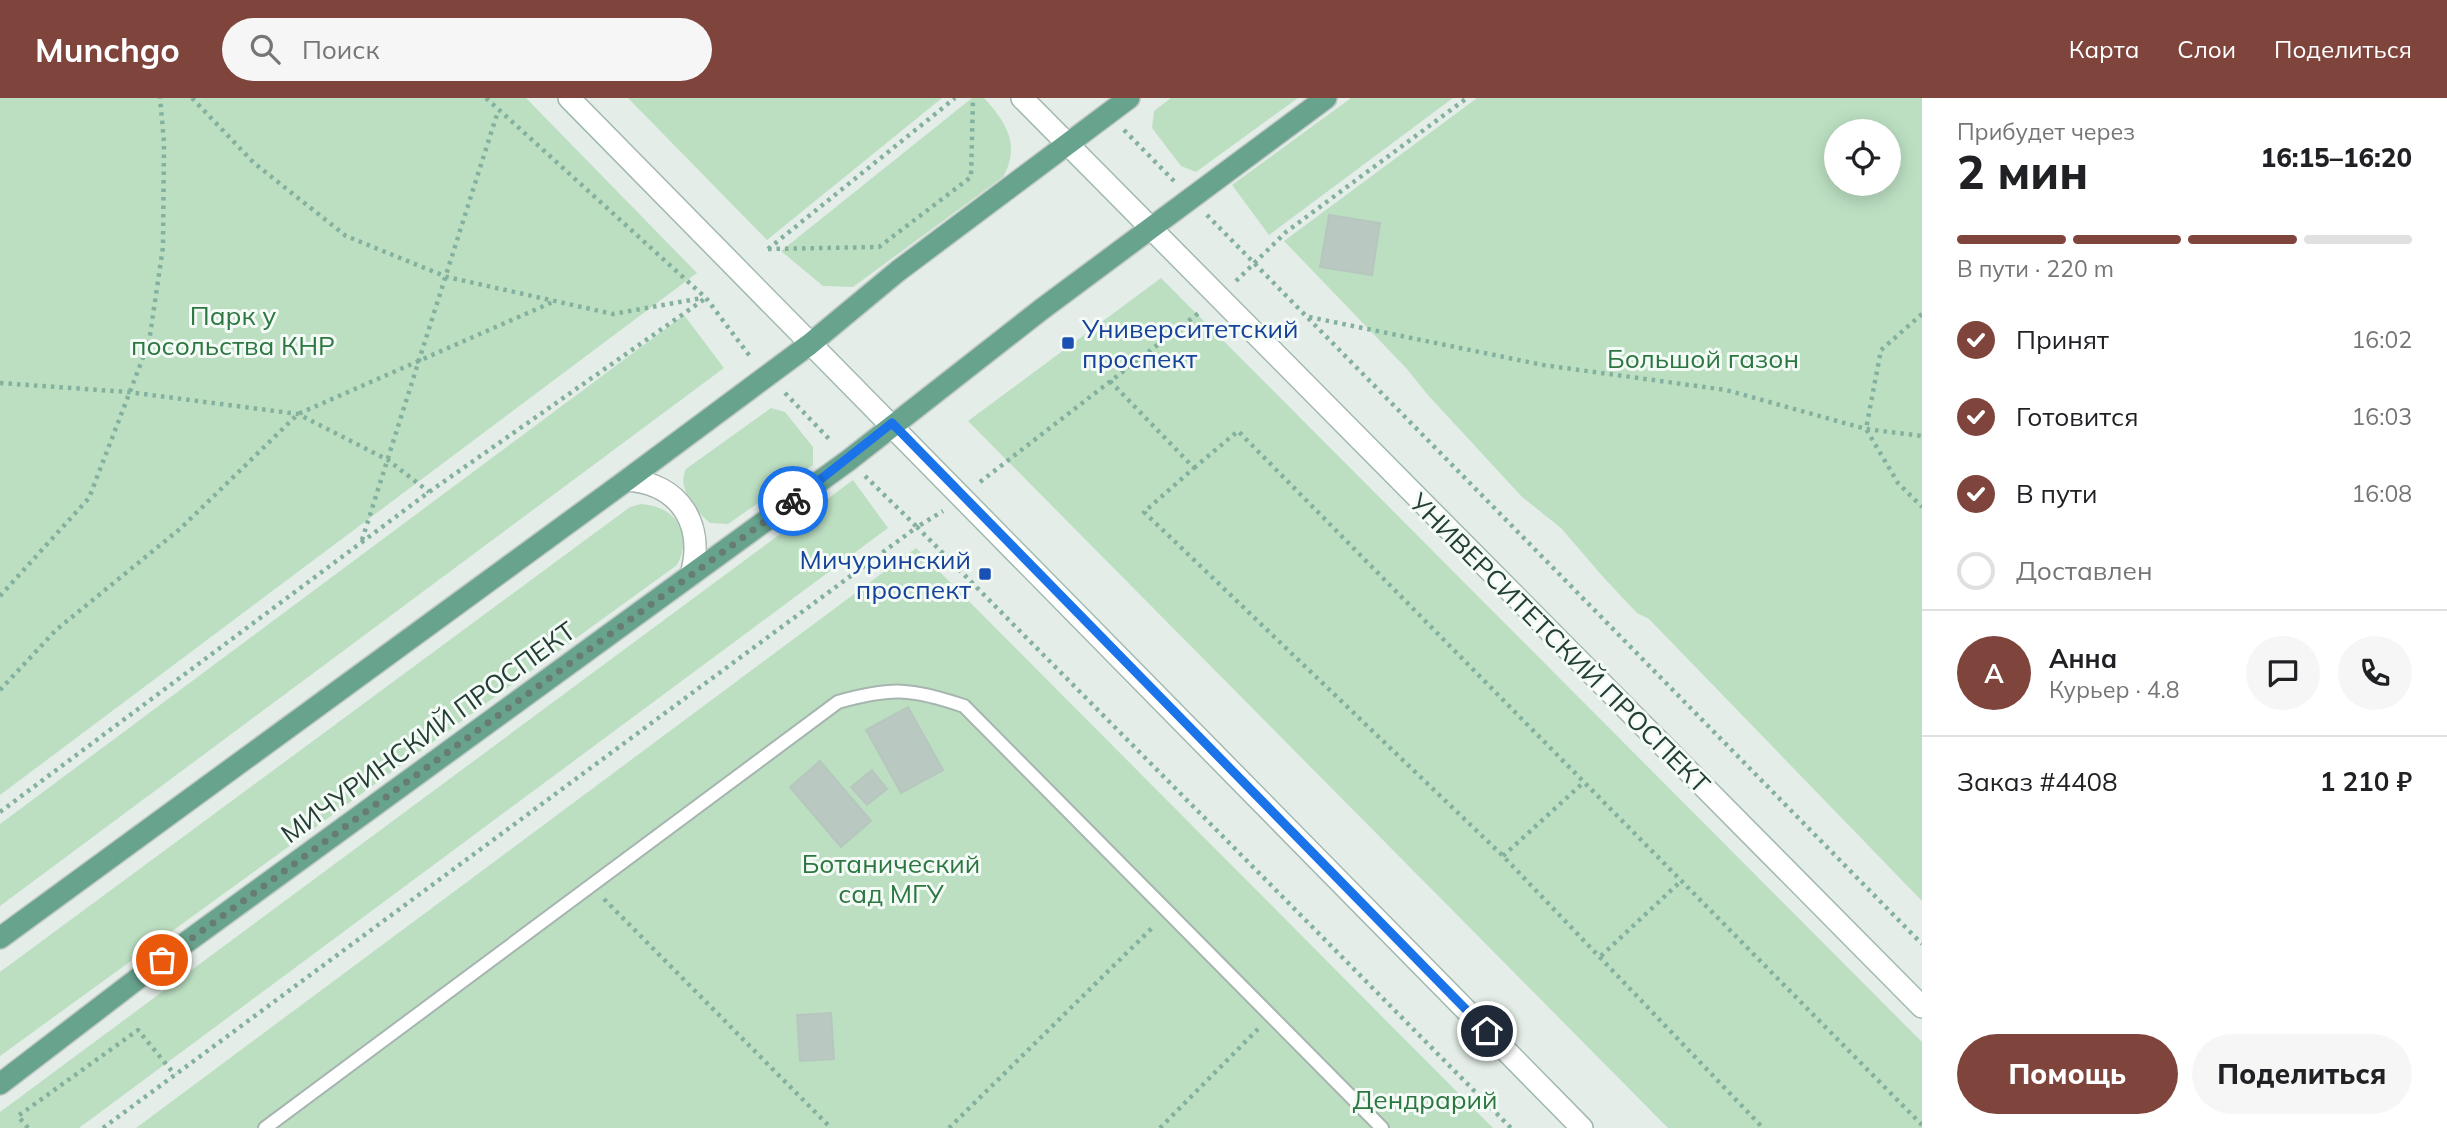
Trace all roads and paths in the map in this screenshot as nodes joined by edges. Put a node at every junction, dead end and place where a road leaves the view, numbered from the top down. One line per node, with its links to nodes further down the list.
1 (160, 98): 25 (path)
2 (192, 98): 15 (path)
3 (486, 98): 11 (path)
4 (569, 98): 21 (main road)
5 (955, 98): 6 (path)
6 (973, 98)
7 (1022, 98): 12 (main road, УНИВЕРСИТЕТСКИЙ ПРОСПЕКТ)
8 (1129, 98): 12 (main road)
9 (1326, 98): 13 (main road, МИЧУРИНСКИЙ ПРОСПЕКТ)
10 (1467, 98): 14 (path)
11 (498, 111): 15 (path); 16 (path)
12 (1068, 144): 13 (main road, УНИВЕРСИТЕТСКИЙ ПРОСПЕКТ); 21 (main road)
13 (1150, 229): 17 (main road, УНИВЕРСИТЕТСКИЙ ПРОСПЕКТ); 27 (main road, МИЧУРИНСКИЙ ПРОСПЕКТ)
14 (1255, 264): 17 (path); 20 (path)
15 (447, 277): 18 (path); 30 (path)
16 (706, 298): 18 (path); 22 (path); 34 (path)
17 (1218, 298): 23 (path); 51 (main road, УНИВЕРСИТЕТСКИЙ ПРОСПЕКТ)
18 (555, 301): 26 (path)
19 (1922, 314): 28 (path)
20 (1307, 317): 28 (path); 49 (path)
21 (810, 344): 22 (main road); 27 (main road)
22 (768, 375): 31 (path); 33 (main road)
23 (1110, 381): 32 (path); 35 (path)
24 (0, 383): 25 (path)
25 (128, 392): 26 (path); 40 (path)
26 (298, 414): 30 (path); 41 (path)
27 (892, 423): 31 (main road, МИЧУРИНСКИЙ ПРОСПЕКТ); 35 (main road)
28 (1866, 429): 29 (path); 36 (path)
29 (1922, 436)
30 (388, 460): 34 (path); 38 (path)
31 (849, 460): 37 (path); 39 (main road, МИЧУРИНСКИЙ ПРОСПЕКТ)
32 (1194, 468): 42 (path); 44 (path)
33 (627, 480): 39 (main road); 48 (main road)
34 (429, 492): 38 (path)
35 (964, 498): 37 (path); 64 (main road)
36 (1922, 507)
37 (917, 527): 53 (path); 63 (path)
38 (362, 541): 43 (path)
39 (691, 575): 54 (main road, МИЧУРИНСКИЙ ПРОСПЕКТ)
40 (0, 596)
41 (0, 690)
42 (1584, 782): 44 (path); 45 (path)
43 (0, 812)
44 (1503, 856): 50 (path)
45 (1681, 881): 50 (path); 55 (path)
46 (591, 886): 47 (lane); 58 (lane); 59 (path)
47 (1167, 913): 52 (lane); 60 (path)
48 (0, 938)
49 (1922, 944)
50 (1601, 956): 65 (path)
51 (1922, 1007)
52 (1271, 1017): 61 (path); 62 (lane)
53 (175, 1075): 56 (path); 57 (path)
54 (0, 1084)
55 (1922, 1125)
56 (28, 1128)
57 (103, 1128)
58 (265, 1128)
59 (831, 1128)
60 (949, 1128)
61 (1160, 1128)
62 (1381, 1128)
63 (1511, 1128)
64 (1582, 1128)
65 (1763, 1128)

